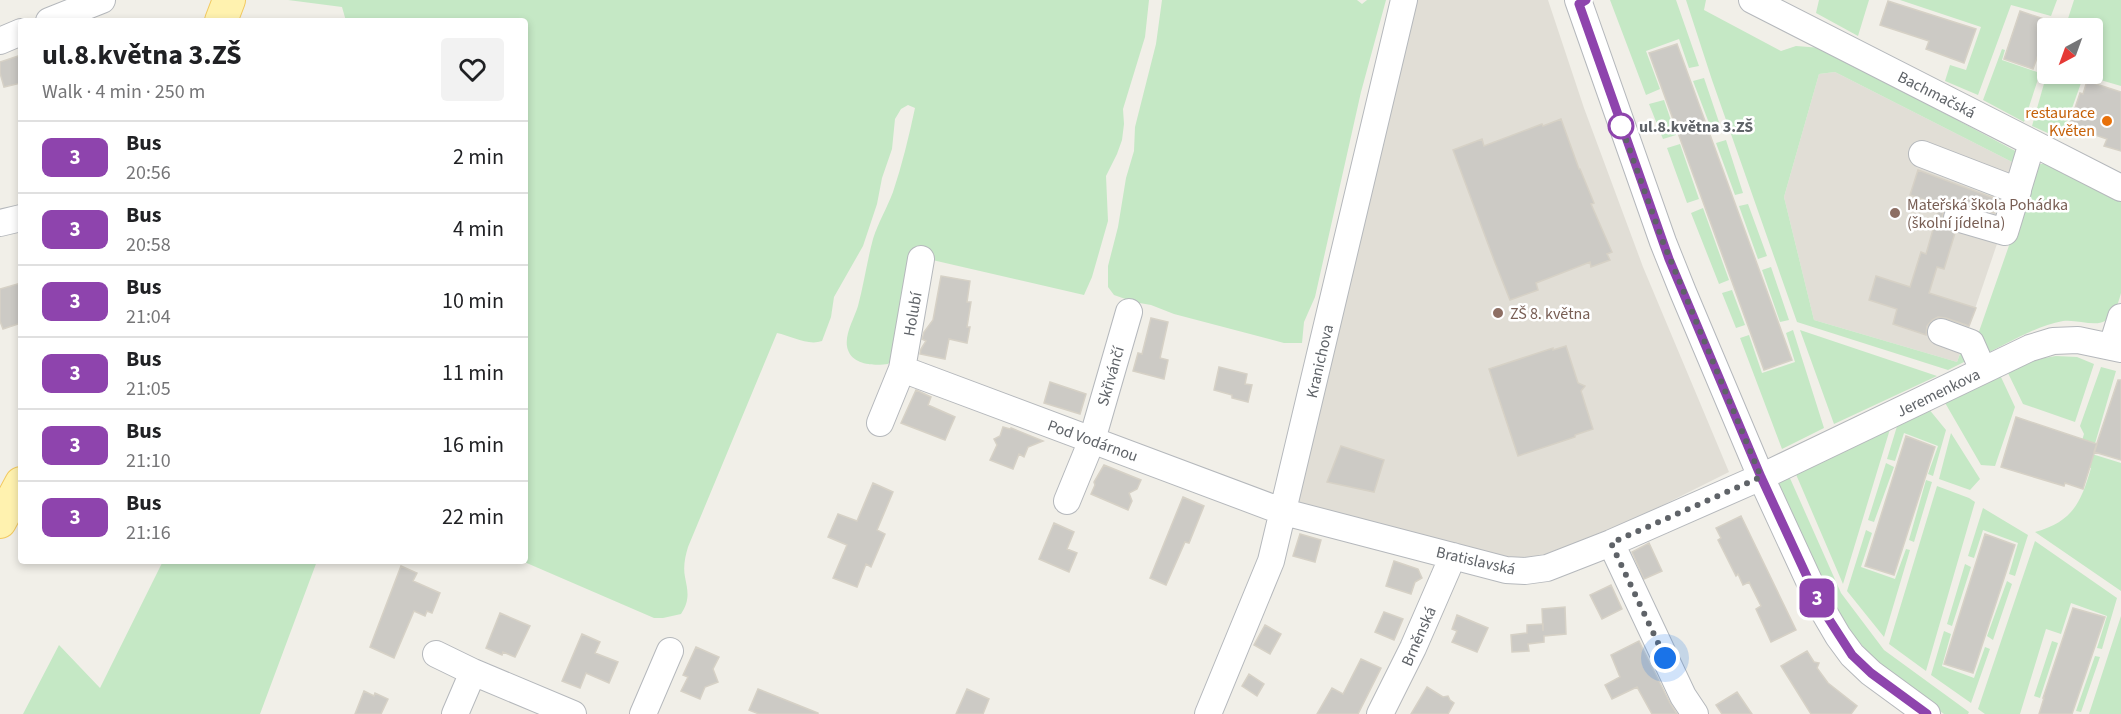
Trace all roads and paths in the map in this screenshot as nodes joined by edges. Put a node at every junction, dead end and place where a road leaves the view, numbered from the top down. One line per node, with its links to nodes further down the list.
1 (102, 0): 5 (street)
2 (1404, 0): 27 (street, Kranichova)
3 (1752, 0): 8 (street, Bachmačská)
4 (1581, 1): 24 (street)
5 (57, 18)
6 (18, 33): 7 (street)
7 (0, 41)
8 (2032, 143): 10 (street, Bachmačská); 11 (street)
9 (1922, 154): 11 (street)
10 (2121, 188)
11 (2018, 190): 12 (street)
12 (1958, 218)
13 (18, 219): 14 (street)
14 (0, 223)
15 (921, 259): 20 (street, Holubí)
16 (1128, 312): 23 (street, Skřivánčí)
17 (2121, 317): 19 (street)
18 (1941, 332): 21 (street)
19 (2116, 347): 21 (street, Jeremenkova)
20 (902, 369): 22 (street, Holubí); 23 (street, Pod Vodárnou)
21 (1983, 370): 24 (street, Jeremenkova)
22 (880, 423)
23 (1092, 440): 26 (street, Skřivánčí); 27 (street, Pod Vodárnou)
24 (1761, 477): 29 (street, Bratislavská); 40 (street)
25 (13, 487): 28 (main road)
26 (1067, 501)
27 (1284, 512): 30 (street, Bratislavská); 37 (street, Kranichova)
28 (0, 522)
29 (1611, 543): 30 (street, Bratislavská); 39 (street)
30 (1452, 556): 38 (street, Brněnská)
31 (670, 651): 36 (street)
32 (436, 654): 33 (street)
33 (473, 672): 34 (street); 35 (street)
34 (455, 714)
35 (573, 714)
36 (643, 714)
37 (1208, 714)
38 (1380, 714)
39 (1695, 714)
40 (1927, 714)

